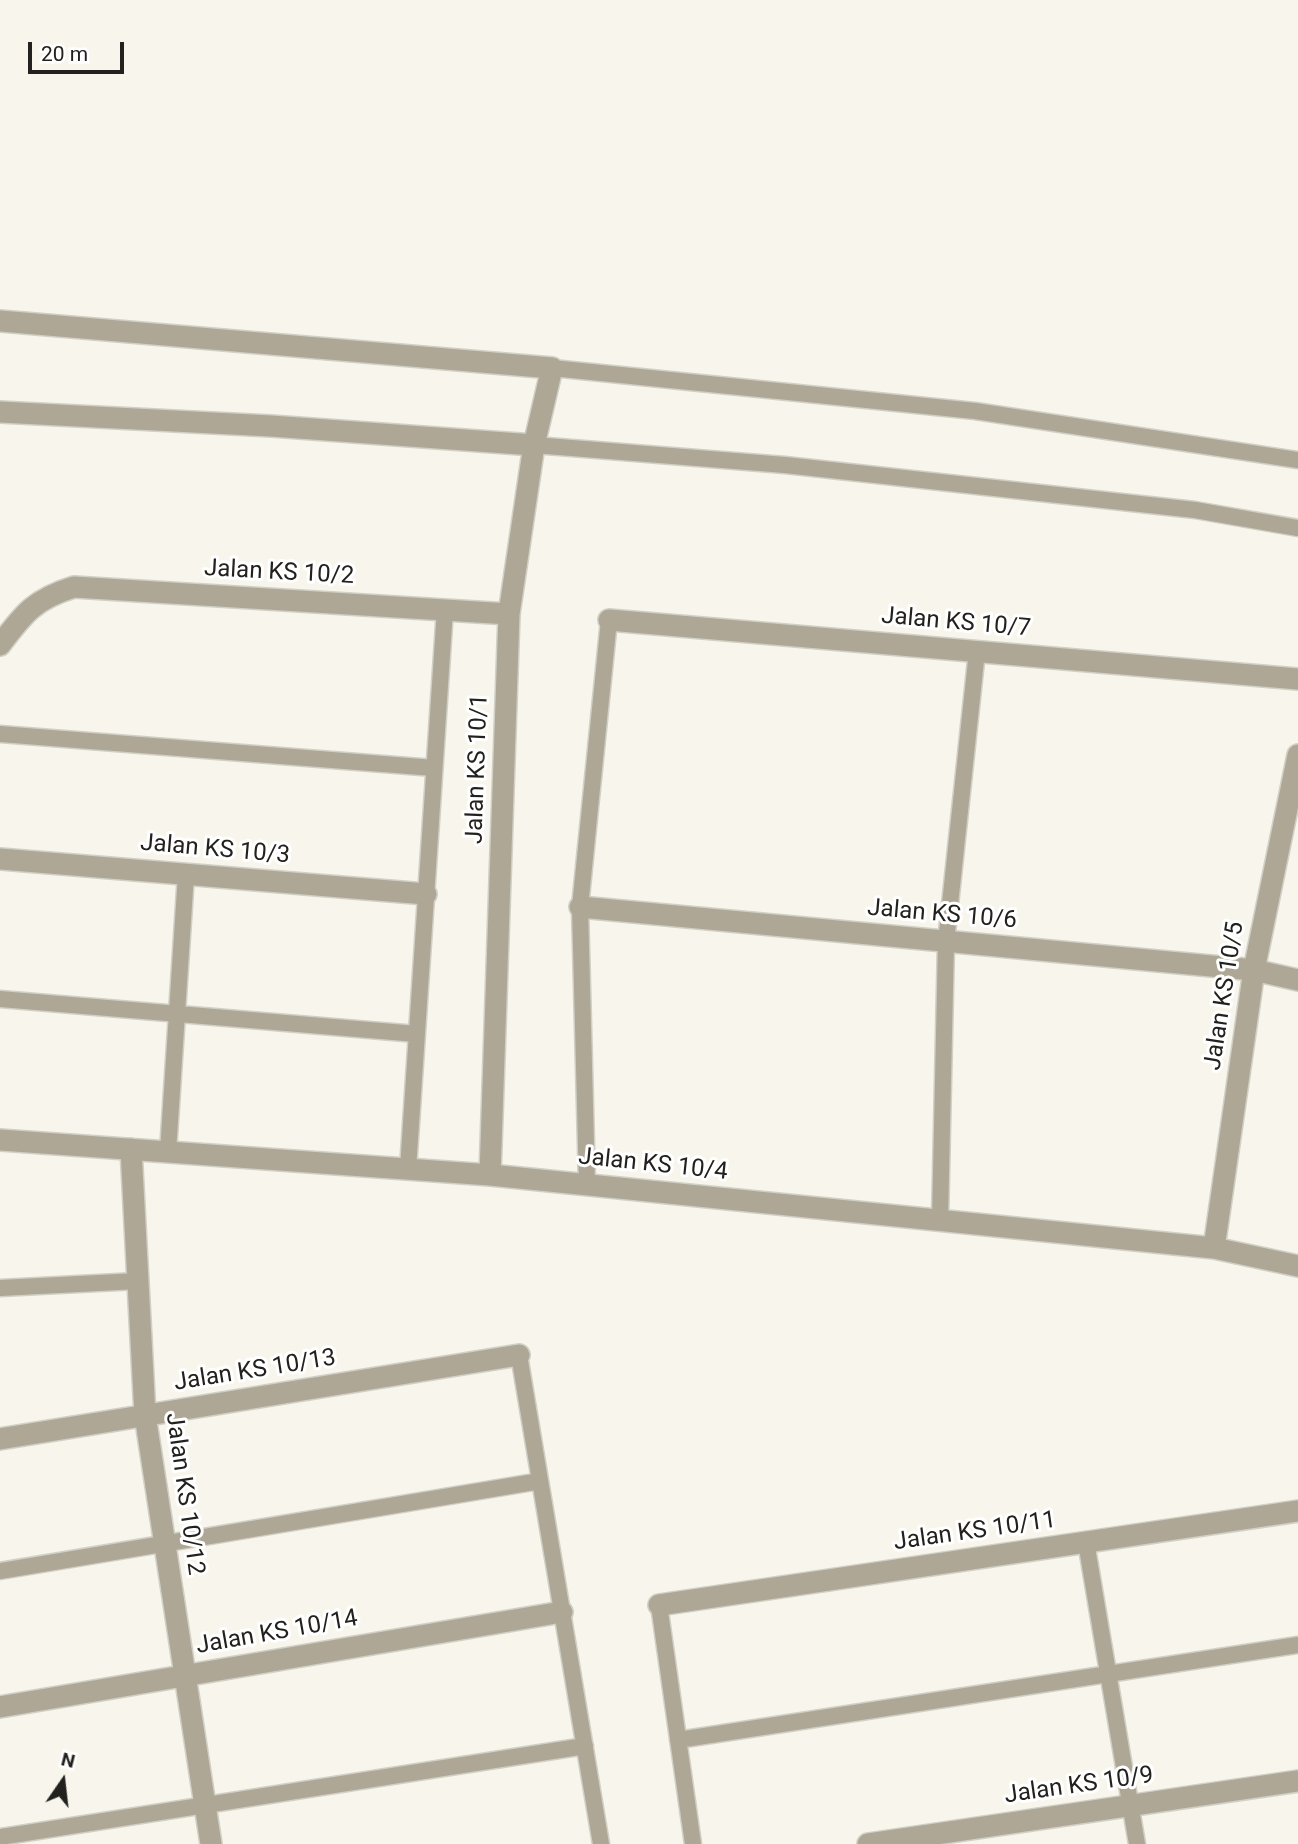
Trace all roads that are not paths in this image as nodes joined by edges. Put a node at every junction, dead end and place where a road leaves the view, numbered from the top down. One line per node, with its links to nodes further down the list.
1 (0, 321): 2 (street)
2 (552, 368): 4 (street, Jalan KS 10/1); 5 (lane)
3 (0, 412): 4 (street)
4 (534, 446): 6 (lane); 8 (street, Jalan KS 10/1)
5 (1298, 460)
6 (1298, 528)
7 (445, 609): 8 (street, Jalan KS 10/2); 10 (street, Jalan KS 10/2); 15 (lane)
8 (509, 614): 30 (street, Jalan KS 10/1)
9 (609, 620): 11 (street, Jalan KS 10/7); 19 (lane)
10 (0, 645)
11 (977, 651): 12 (street, Jalan KS 10/7); 20 (lane)
12 (1298, 679)
13 (0, 734): 15 (lane)
14 (1298, 755): 21 (street, Jalan KS 10/5)
15 (434, 768): 18 (lane)
16 (0, 859): 17 (street, Jalan KS 10/3)
17 (186, 874): 18 (street, Jalan KS 10/3); 24 (lane)
18 (426, 894): 25 (lane)
19 (580, 907): 20 (street, Jalan KS 10/6); 31 (lane)
20 (946, 942): 21 (street, Jalan KS 10/6); 32 (lane)
21 (1254, 970): 22 (street, Jalan KS 10/6); 33 (street, Jalan KS 10/5)
22 (1298, 980)
23 (0, 999): 24 (lane)
24 (177, 1013): 25 (lane); 28 (lane)
25 (417, 1034): 29 (lane)
26 (0, 1140): 27 (street, Jalan KS 10/4)
27 (131, 1149): 28 (street, Jalan KS 10/4); 35 (street, Jalan KS 10/12)
28 (168, 1152): 29 (street, Jalan KS 10/4)
29 (408, 1169): 30 (street, Jalan KS 10/4)
30 (490, 1175): 31 (street, Jalan KS 10/4)
31 (587, 1185): 32 (street, Jalan KS 10/4)
32 (940, 1220): 33 (street, Jalan KS 10/4)
33 (1214, 1248): 34 (street, Jalan KS 10/4)
34 (1298, 1266)
35 (138, 1281): 36 (lane); 38 (street, Jalan KS 10/12)
36 (0, 1288)
37 (519, 1355): 38 (street, Jalan KS 10/13); 40 (lane)
38 (145, 1415): 39 (street, Jalan KS 10/13); 43 (street, Jalan KS 10/12)
39 (0, 1439)
40 (540, 1482): 43 (lane); 46 (lane)
41 (1298, 1511): 42 (street, Jalan KS 10/11)
42 (1086, 1542): 45 (street, Jalan KS 10/11); 48 (lane)
43 (165, 1543): 44 (lane); 49 (street, Jalan KS 10/12)
44 (0, 1571)
45 (659, 1605): 51 (lane)
46 (562, 1612): 49 (street, Jalan KS 10/14); 52 (lane)
47 (1298, 1645): 48 (lane)
48 (1109, 1674): 51 (lane); 55 (lane)
49 (185, 1675): 50 (street, Jalan KS 10/14); 54 (street, Jalan KS 10/12)
50 (0, 1707)
51 (678, 1740): 59 (lane)
52 (585, 1746): 54 (lane); 58 (lane)
53 (1298, 1781): 55 (street, Jalan KS 10/9)
54 (205, 1805): 56 (lane); 57 (street, Jalan KS 10/12)
55 (1130, 1805): 60 (street, Jalan KS 10/9); 61 (lane)
56 (0, 1837)
57 (211, 1844)
58 (601, 1844)
59 (693, 1844)
60 (868, 1844)
61 (1137, 1844)

